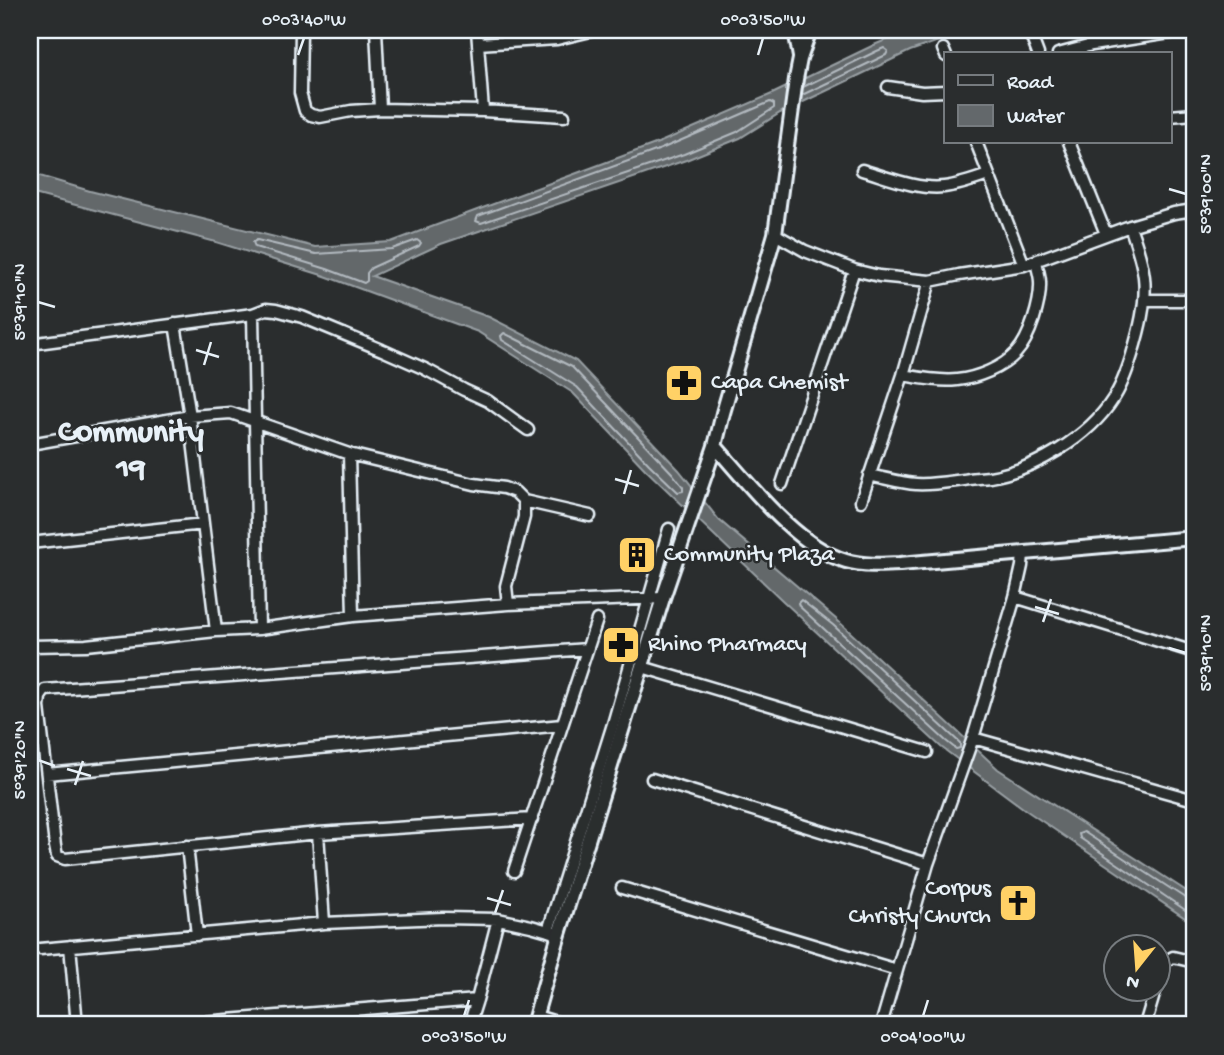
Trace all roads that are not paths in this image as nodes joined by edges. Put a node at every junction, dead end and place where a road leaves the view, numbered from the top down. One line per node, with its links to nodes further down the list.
1 (301, 30): 15 (street)
2 (376, 30): 15 (street)
3 (477, 30): 9 (street)
4 (596, 30): 9 (street)
5 (795, 30): 12 (street)
6 (810, 30): 12 (street)
7 (1030, 30): 10 (street)
8 (1189, 30): 11 (street)
9 (478, 44): 16 (street)
10 (1037, 52)
11 (1065, 52)
12 (800, 59): 26 (street)
13 (888, 87): 14 (street)
14 (944, 91)
15 (380, 109): 16 (street)
16 (483, 111): 18 (street)
17 (1194, 114): 19 (street)
18 (564, 116)
19 (1172, 116)
20 (977, 144): 23 (street)
21 (1070, 144): 27 (street)
22 (862, 170): 23 (street)
23 (988, 175): 29 (street)
24 (1194, 210): 25 (street)
25 (1130, 226): 27 (street); 32 (street)
26 (775, 234): 30 (street); 42 (street)
27 (1106, 234): 28 (street)
28 (1035, 261): 29 (street); 37 (street)
29 (1024, 265): 31 (street)
30 (854, 270): 31 (street); 45 (street)
31 (930, 281): 37 (street)
32 (1144, 300): 33 (street); 44 (street)
33 (1194, 300)
34 (253, 314): 35 (street); 39 (street); 40 (street)
35 (175, 324): 36 (street); 38 (street)
36 (30, 344)
37 (903, 375): 44 (street)
38 (190, 416): 39 (street); 41 (street); 49 (street)
39 (256, 422): 43 (street); 60 (street)
40 (528, 430)
41 (30, 444)
42 (715, 446): 53 (street); 56 (street)
43 (349, 454): 46 (street); 58 (street)
44 (869, 475): 47 (street)
45 (782, 484)
46 (524, 501): 48 (street); 57 (street)
47 (861, 501)
48 (590, 516)
49 (203, 524): 52 (street); 61 (street)
50 (669, 529): 55 (street)
51 (1194, 538): 53 (street)
52 (30, 543)
53 (1023, 553): 54 (street)
54 (1015, 597): 64 (street); 67 (street)
55 (649, 598): 56 (street); 57 (street); 80 (street)
56 (663, 598): 65 (street)
57 (508, 604): 58 (street)
58 (353, 616): 60 (street)
59 (597, 620): 63 (street)
60 (259, 629): 61 (street)
61 (216, 631): 62 (street)
62 (30, 646)
63 (587, 649): 66 (street); 69 (street)
64 (1194, 652)
65 (642, 667): 68 (street); 80 (street)
66 (562, 724): 69 (street); 72 (street)
67 (972, 739): 71 (street); 75 (street)
68 (926, 752)
69 (47, 774): 74 (street)
70 (652, 779): 75 (street)
71 (1194, 800)
72 (532, 819): 73 (street); 76 (street)
73 (318, 833): 74 (street); 79 (street)
74 (187, 846): 81 (street)
75 (928, 864): 86 (street)
76 (514, 871)
77 (622, 888): 86 (street)
78 (498, 919): 79 (street); 80 (street); 87 (street)
79 (324, 923): 81 (street)
80 (553, 933): 89 (street)
81 (197, 935): 82 (street)
82 (70, 946): 83 (street); 90 (street)
83 (40, 949)
84 (1172, 958): 85 (street)
85 (1194, 962)
86 (897, 970): 94 (street)
87 (477, 1000): 91 (street); 92 (street)
88 (1152, 1002): 95 (street)
89 (535, 1021): 93 (street)
90 (77, 1025)
91 (166, 1025)
92 (469, 1025)
93 (566, 1025)
94 (881, 1025)
95 (1145, 1025)

